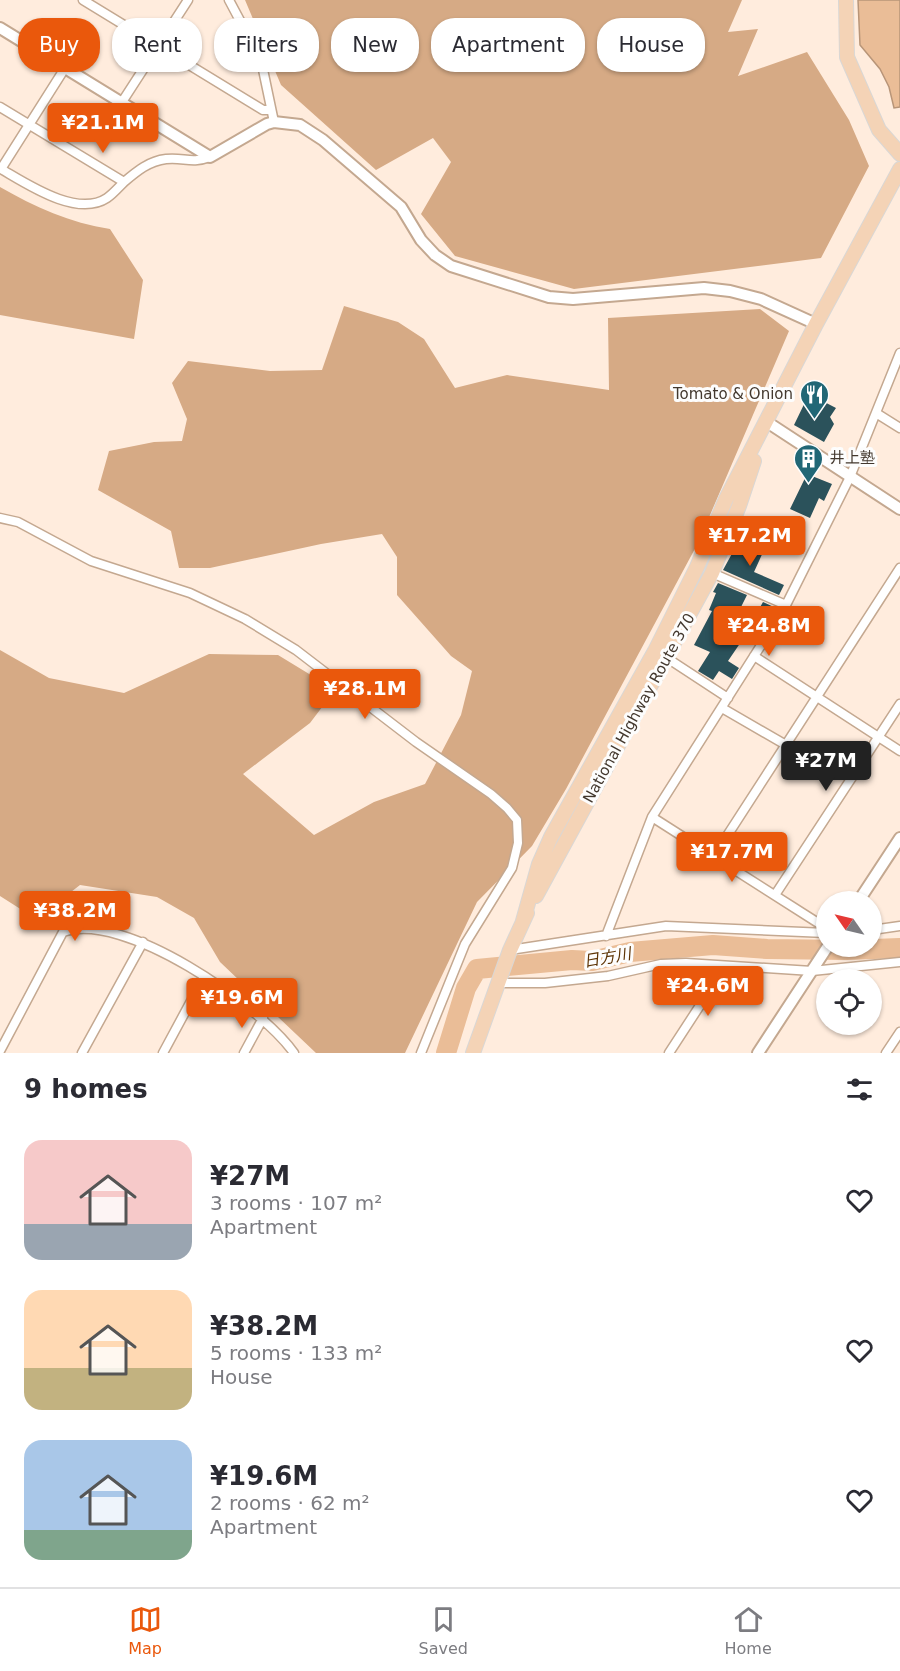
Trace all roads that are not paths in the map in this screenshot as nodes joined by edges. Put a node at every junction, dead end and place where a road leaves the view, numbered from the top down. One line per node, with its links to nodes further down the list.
1 (83, 0): 5 (street)
2 (188, 0): 6 (street)
3 (229, 0): 15 (street)
4 (846, 0): 18 (highway)
5 (112, 18)
6 (176, 18)
7 (0, 28): 8 (street)
8 (18, 39)
9 (63, 72): 17 (street)
10 (72, 72): 13 (street)
11 (141, 72): 13 (street)
12 (201, 72): 15 (street)
13 (122, 102): 19 (street)
14 (0, 107): 17 (street)
15 (271, 110): 16 (street)
16 (274, 122): 19 (street); 23 (street)
17 (30, 126): 20 (street); 22 (street)
18 (900, 154)
19 (210, 157): 22 (street)
20 (1, 169): 22 (street)
21 (900, 169): 23 (highway, National Highway Route 370)
22 (124, 182)
23 (816, 324): 26 (highway, National Highway Route 370)
24 (900, 353): 25 (street)
25 (876, 413): 27 (street); 28 (street)
26 (766, 422): 28 (street); 32 (highway, National Highway Route 370); 48 (highway, National Highway Route 370)
27 (900, 428)
28 (850, 477): 29 (street); 33 (street)
29 (900, 509)
30 (0, 518): 69 (street)
31 (900, 568): 36 (street)
32 (712, 573): 33 (street); 35 (highway, National Highway Route 370)
33 (786, 605): 34 (street)
34 (754, 656): 36 (street); 37 (street)
35 (667, 658): 37 (street); 48 (highway, National Highway Route 370)
36 (817, 697): 40 (street); 41 (street)
37 (728, 698): 39 (street)
38 (900, 704): 40 (street)
39 (722, 708): 41 (street); 43 (street)
40 (878, 737): 42 (street); 47 (street)
41 (786, 745): 45 (street)
42 (900, 751)
43 (652, 817): 45 (street); 53 (street)
44 (900, 838): 46 (street)
45 (714, 856): 47 (street)
46 (865, 891)
47 (775, 895): 49 (street)
48 (523, 921): 55 (highway, National Highway Route 370)
49 (816, 922)
50 (900, 927): 51 (street)
51 (882, 929)
52 (816, 933): 53 (street)
53 (606, 936): 55 (street)
54 (143, 942): 60 (street); 64 (street); 65 (street)
55 (509, 953): 61 (highway, National Highway Route 370)
56 (821, 957): 59 (street)
57 (900, 962): 59 (street)
58 (725, 967): 59 (street); 61 (street); 71 (street)
59 (814, 968): 72 (street)
60 (204, 977): 62 (street); 66 (street)
61 (499, 982): 70 (highway, National Highway Route 370)
62 (263, 1018): 67 (street); 68 (street)
63 (900, 1032): 73 (street)
64 (0, 1051)
65 (82, 1053)
66 (163, 1053)
67 (244, 1053)
68 (294, 1053)
69 (421, 1053)
70 (473, 1053)
71 (669, 1053)
72 (758, 1053)
73 (886, 1053)

